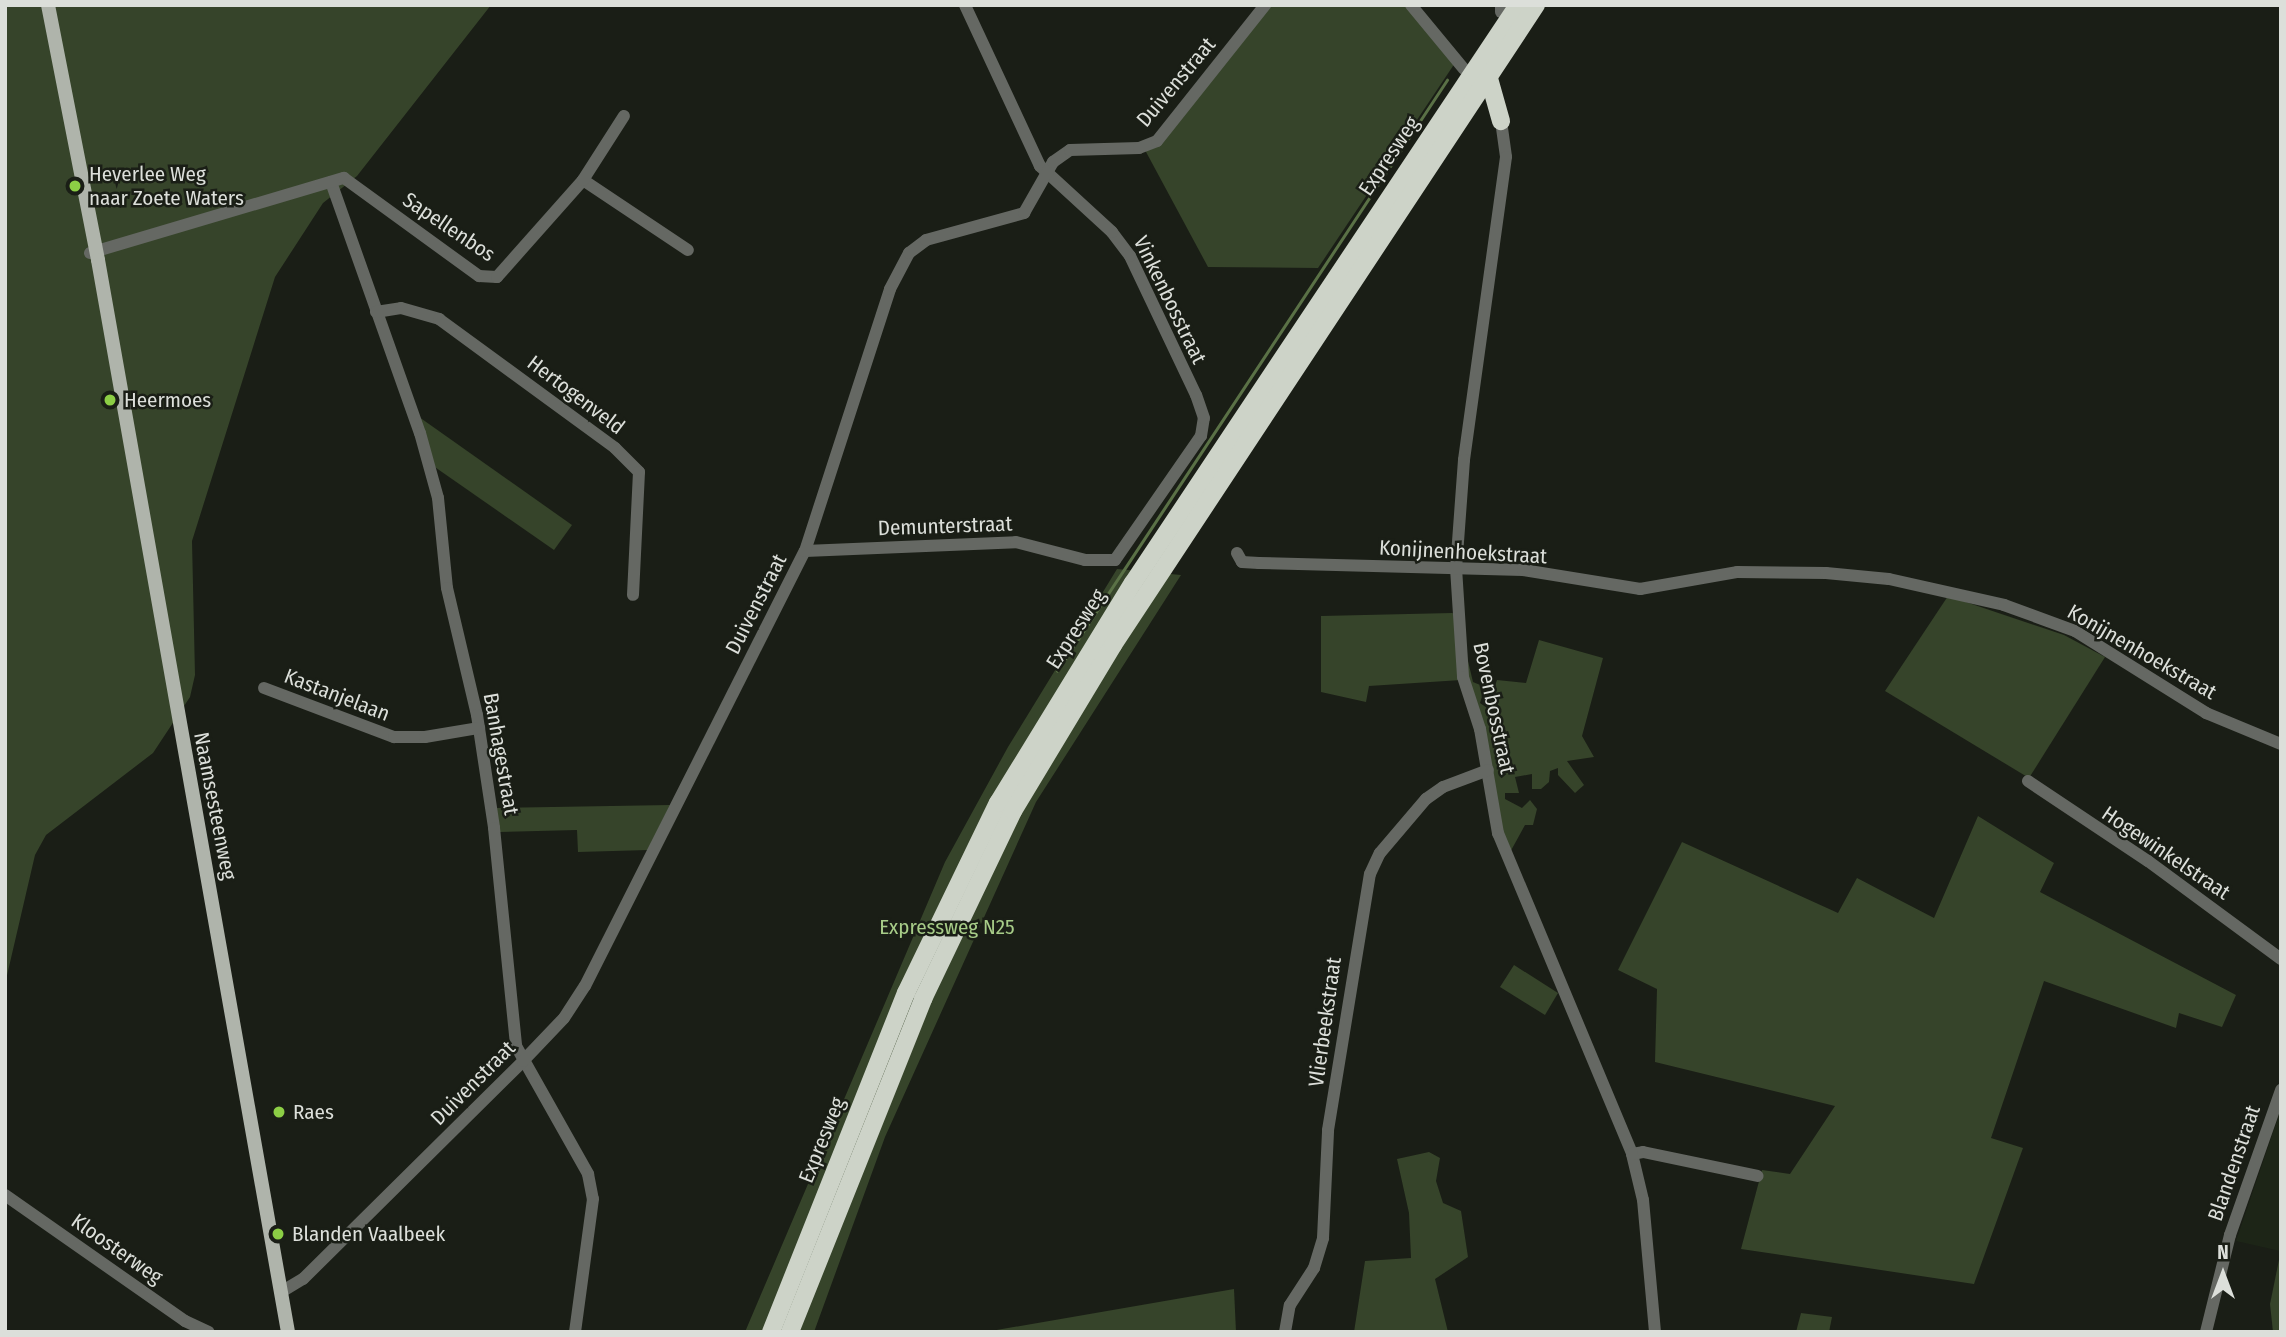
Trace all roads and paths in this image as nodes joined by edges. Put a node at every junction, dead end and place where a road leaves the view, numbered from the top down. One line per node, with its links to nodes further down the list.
1 (48, 5): 16 (main road, Naamsesteenweg)
2 (965, 5): 12 (street, Vinkenbosstraat)
3 (1265, 5): 12 (street, Duivenstraat)
4 (1411, 5): 7 (street)
5 (1518, 5): 7 (highway, Expresweg)
6 (1536, 5): 8 (highway, Expresweg)
7 (1472, 66): 38 (highway, Expresweg)
8 (1488, 75): 9 (highway, Expresweg); 11 (highway)
9 (1466, 109): 11 (highway); 39 (highway, Expresweg)
10 (624, 116): 14 (street, Sapellenbos)
11 (1501, 121): 21 (street, Bovenbosstraat)
12 (1046, 175): 18 (street, Duivenstraat); 20 (street, Vinkenbosstraat)
13 (337, 180): 14 (street, Sapellenbos); 16 (street); 17 (street, Banhagestraat)
14 (583, 180): 15 (street)
15 (688, 250)
16 (93, 252): 34 (main road, Naamsesteenweg)
17 (376, 312): 22 (street, Hertogenveld); 24 (street, Banhagestraat)
18 (805, 551): 20 (street, Demunterstraat); 29 (street, Duivenstraat)
19 (1237, 553): 21 (street, Konijnenhoekstraat)
20 (1085, 559)
21 (1456, 568): 25 (street, Konijnenhoekstraat); 26 (street, Bovenbosstraat)
22 (633, 595)
23 (264, 688): 24 (street, Kastanjelaan)
24 (479, 728): 29 (street, Banhagestraat)
25 (2281, 744)
26 (1488, 769): 31 (street, Bovenbosstraat); 40 (street, Vlierbeekstraat)
27 (2028, 781): 28 (street, Hogewinkelstraat)
28 (2281, 960)
29 (523, 1061): 34 (street, Duivenstraat); 37 (street, Banhagestraat)
30 (2281, 1090): 42 (street, Blandenstraat)
31 (1632, 1154): 32 (street); 41 (street, Bovenbosstraat)
32 (1758, 1176)
33 (5, 1195): 36 (street, Kloosterweg)
34 (281, 1293): 35 (main road, Naamsesteenweg)
35 (286, 1331)
36 (209, 1332)
37 (575, 1332)
38 (771, 1332)
39 (790, 1332)
40 (1285, 1332)
41 (1655, 1332)
42 (2206, 1332)

